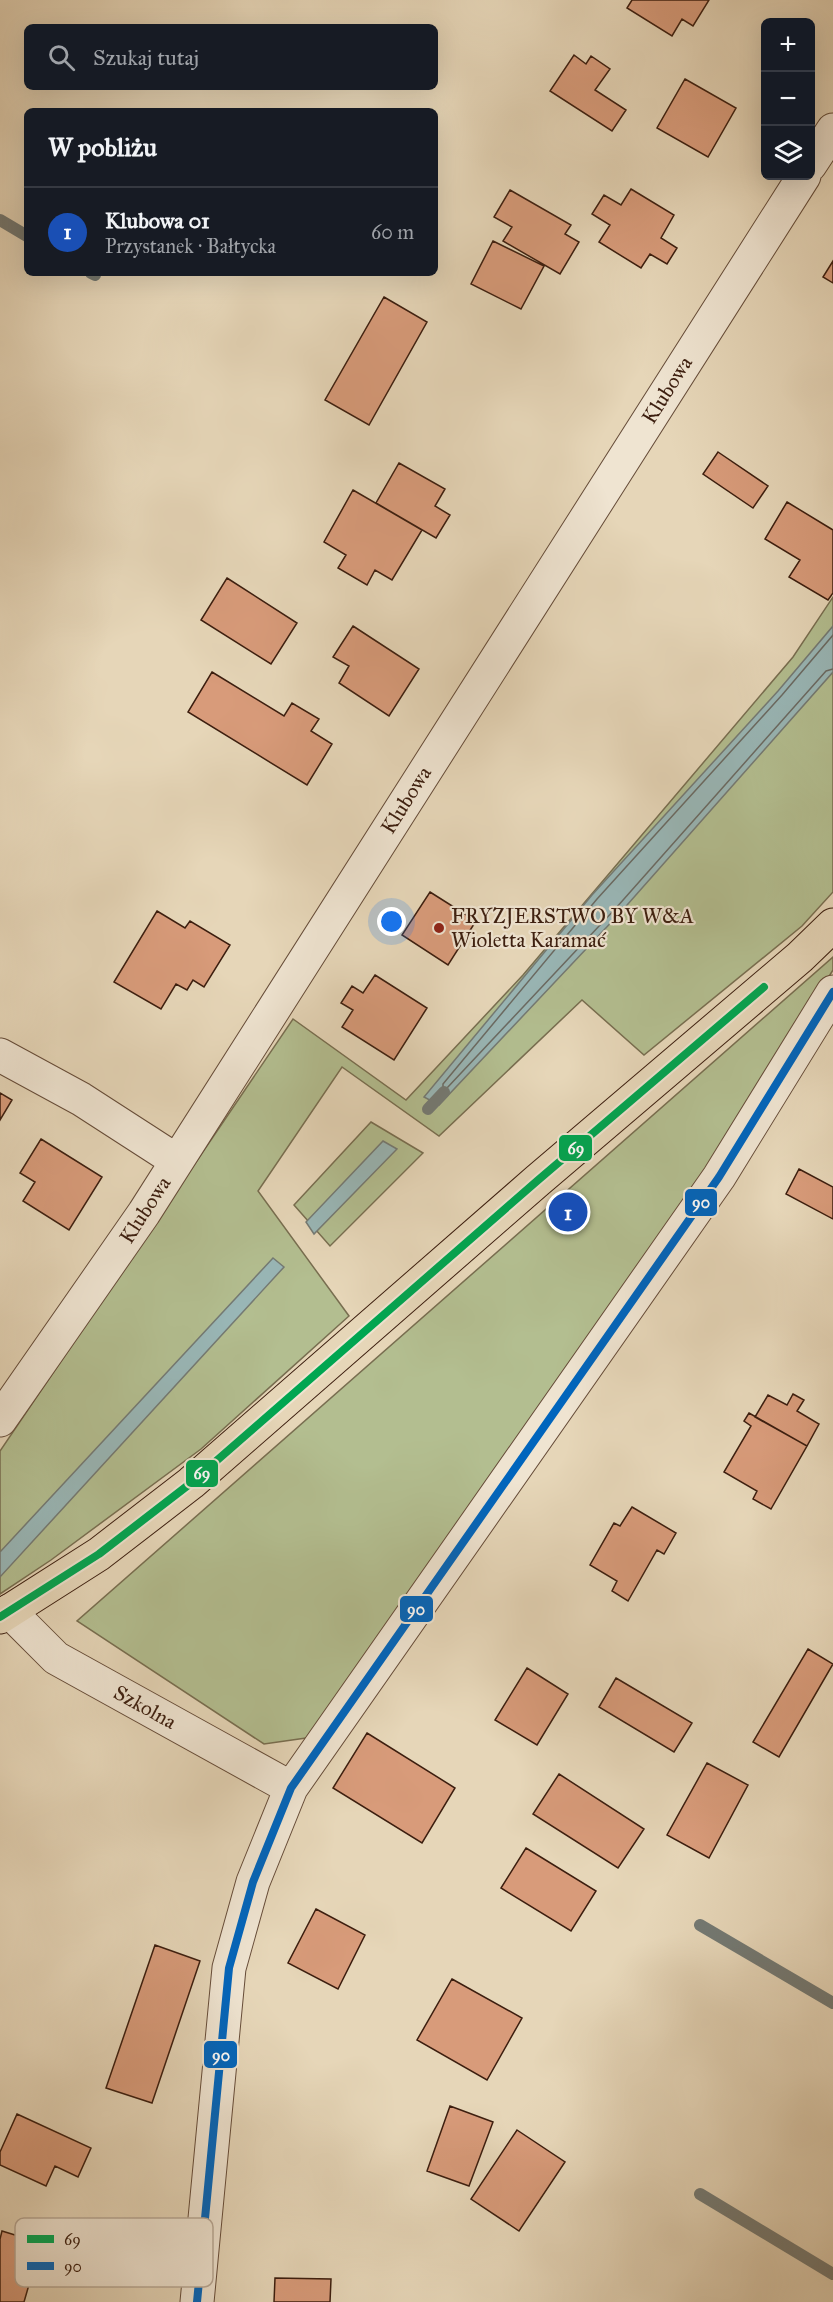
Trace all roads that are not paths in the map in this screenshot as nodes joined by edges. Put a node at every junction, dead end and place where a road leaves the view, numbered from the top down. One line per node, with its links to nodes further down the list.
1 (833, 130): 2 (street)
2 (815, 157)
3 (801, 180): 7 (street, Klubowa)
4 (833, 925): 9 (main road)
5 (833, 992): 10 (street)
6 (0, 1055): 7 (street)
7 (177, 1161): 8 (street, Klubowa)
8 (0, 1420)
9 (5, 1614): 10 (street, Szkolna)
10 (291, 1788): 11 (street)
11 (205, 2218)
12 (198, 2287): 13 (street)
13 (197, 2302)

